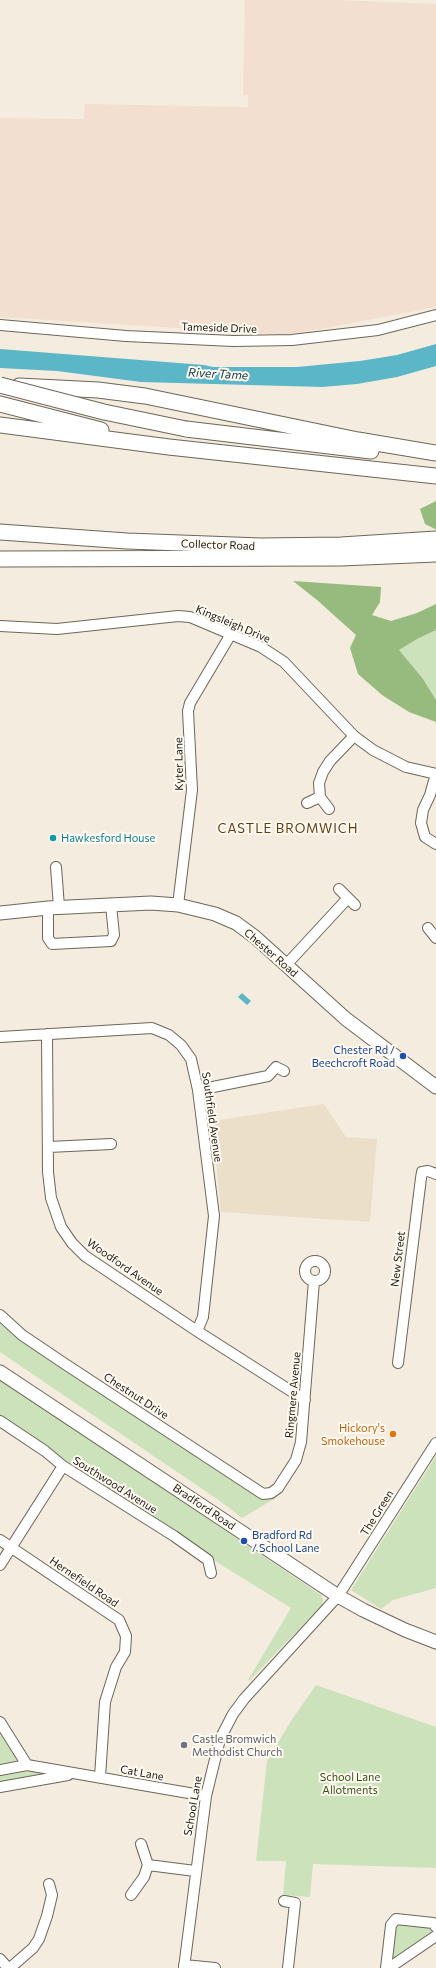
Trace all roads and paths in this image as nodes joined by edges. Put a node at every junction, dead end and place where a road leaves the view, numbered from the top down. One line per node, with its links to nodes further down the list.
1 (436, 315): 2 (street, Tameside Drive)
2 (0, 325)
3 (0, 385): 6 (highway); 7 (highway, bridge)
4 (0, 404): 8 (highway)
5 (0, 425): 8 (highway)
6 (436, 454)
7 (436, 457)
8 (261, 458): 9 (highway)
9 (436, 476)
10 (0, 532): 11 (highway, Collector Road)
11 (436, 539)
12 (436, 554): 13 (highway, Collector Road)
13 (0, 559)
14 (0, 626): 15 (street, Kingsleigh Drive)
15 (231, 634): 16 (street, Kingsleigh Drive); 26 (street, Kyter Lane)
16 (354, 736): 17 (street, Kingsleigh Drive); 18 (street)
17 (436, 774): 21 (street)
18 (320, 797): 19 (street); 20 (street)
19 (307, 802)
20 (329, 809)
21 (436, 844)
22 (56, 867): 28 (street)
23 (339, 889): 24 (street)
24 (348, 898): 27 (street); 32 (street)
25 (111, 905): 26 (main road, Chester Road); 28 (main road, Chester Road); 28 (street)
26 (178, 905): 32 (main road, Chester Road)
27 (355, 905)
28 (54, 908): 29 (main road, Chester Road)
29 (0, 913)
30 (428, 928): 31 (street)
31 (436, 938)
32 (286, 965): 36 (main road, Chester Road)
33 (47, 1034): 34 (street, Southfield Avenue); 37 (street, Southfield Avenue); 39 (street, Woodford Avenue)
34 (0, 1037)
35 (284, 1071): 37 (street)
36 (436, 1087)
37 (198, 1090): 43 (street, Southfield Avenue)
38 (111, 1144): 39 (street)
39 (49, 1147): 43 (street, Woodford Avenue)
40 (436, 1174): 44 (street, New Street)
41 (314, 1281): 46 (street, Ringmere Avenue)
42 (0, 1314): 50 (street, Chestnut Drive)
43 (197, 1331): 46 (street, Woodford Avenue)
44 (398, 1363)
45 (0, 1372): 55 (main road, Bradford Road)
46 (305, 1400): 50 (street, Ringmere Avenue)
47 (0, 1421): 49 (street, Southwood Avenue)
48 (436, 1443): 55 (street, The Green)
49 (62, 1466): 52 (street); 54 (street, Southwood Avenue)
50 (263, 1494)
51 (0, 1540): 52 (street, Hernefield Road)
52 (11, 1547): 53 (street); 61 (street, Hernefield Road)
53 (0, 1565)
54 (211, 1573)
55 (338, 1596): 56 (main road, Bradford Road); 63 (street, School Lane)
56 (436, 1642)
57 (0, 1722): 58 (street)
58 (28, 1765): 59 (street, Cat Lane); 60 (street, Cat Lane)
59 (0, 1770)
60 (74, 1774): 61 (street, Cat Lane); 62 (street, Cat Lane)
61 (100, 1777): 63 (street, Cat Lane)
62 (0, 1787)
63 (206, 1796): 66 (street, School Lane)
64 (141, 1844): 65 (street)
65 (148, 1865): 66 (street); 68 (street)
66 (195, 1871): 73 (street, School Lane)
67 (49, 1884): 74 (street)
68 (131, 1895)
69 (284, 1901): 76 (street)
70 (436, 1927): 77 (street)
71 (436, 1936): 77 (street)
72 (0, 1959): 74 (street)
73 (184, 1966): 75 (street)
74 (9, 1968)
75 (215, 1968)
76 (288, 1968)
77 (388, 1968)

